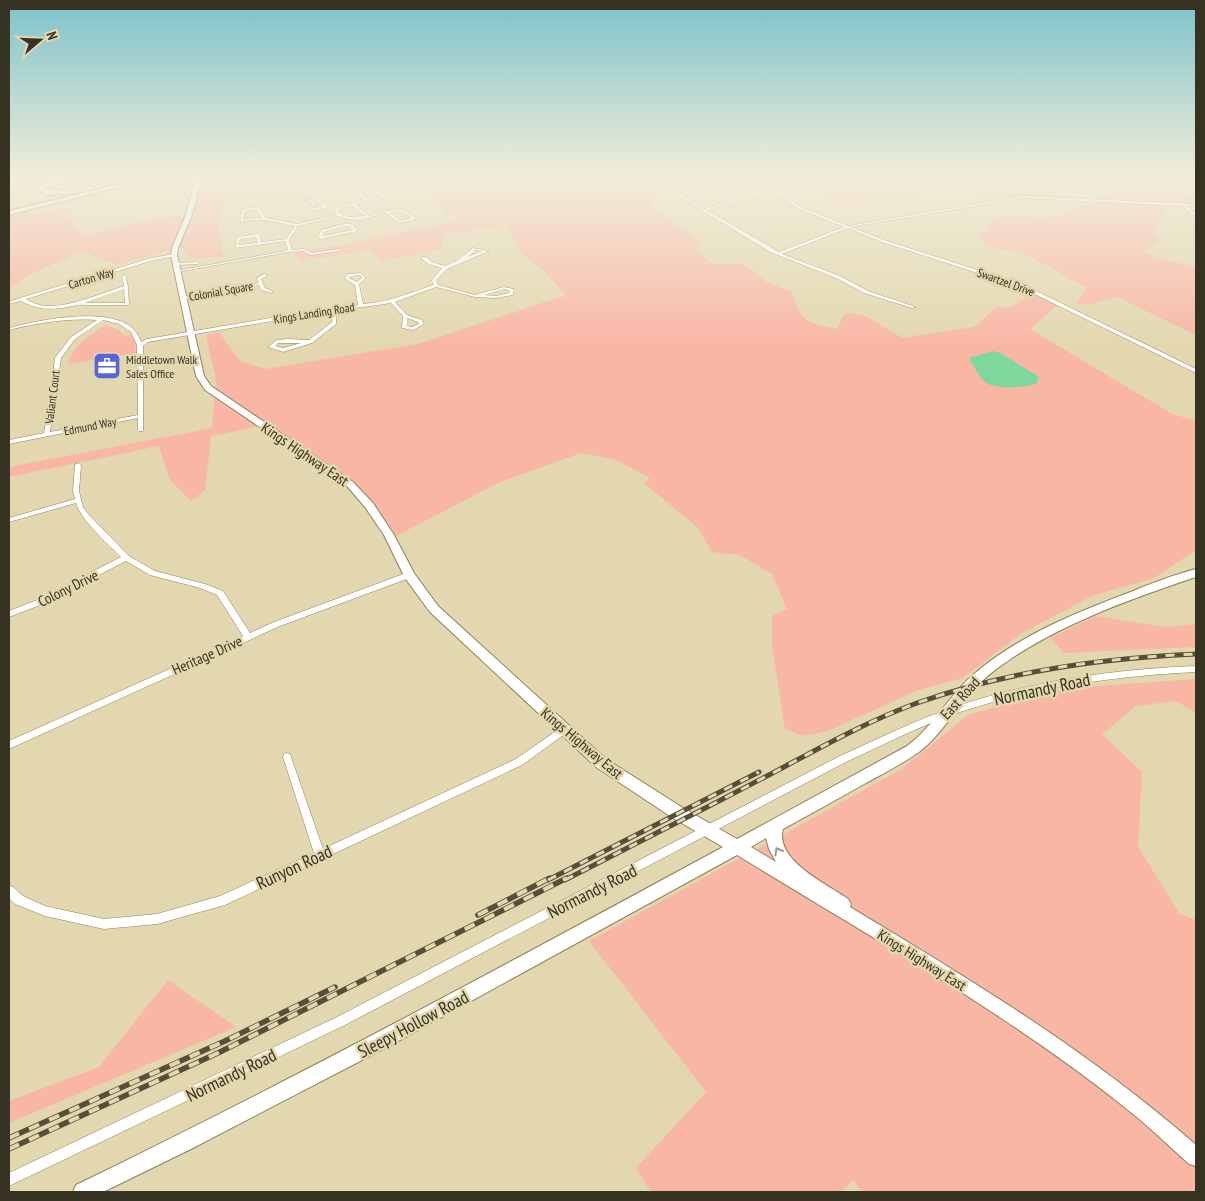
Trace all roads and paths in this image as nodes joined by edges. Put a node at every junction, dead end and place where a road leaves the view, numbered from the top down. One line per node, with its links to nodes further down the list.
1 (180, 234): 15 (street, Kings Highway East)
2 (291, 234): 8 (street)
3 (321, 234): 4 (street)
4 (343, 234)
5 (744, 234): 12 (street)
6 (828, 234): 12 (street)
7 (866, 234): 41 (street, Swartzel Drive)
8 (287, 240): 9 (street); 11 (street)
9 (259, 244): 9 (street)
10 (338, 250): 11 (street, Carton Way)
11 (289, 251): 15 (street, Carton Way)
12 (780, 252): 32 (street)
13 (424, 258): 16 (street)
14 (460, 261): 14 (street); 16 (street)
15 (176, 263): 25 (street, Kings Highway East); 26 (street, Carton Way)
16 (445, 268): 21 (street)
17 (266, 275): 19 (street)
18 (124, 276): 22 (street)
19 (260, 284): 23 (street); 25 (street, Colonial Square)
20 (357, 284): 31 (street)
21 (436, 286): 24 (street); 27 (street, Kings Landing Road)
22 (126, 287): 28 (street); 30 (street)
23 (270, 292)
24 (474, 296): 24 (street)
25 (182, 298): 38 (street, Kings Highway East)
26 (22, 299): 28 (street); 29 (street, Carton Way)
27 (392, 301): 31 (street, Kings Landing Road); 35 (street)
28 (78, 302): 30 (street)
29 (9, 303)
30 (127, 304): 34 (street)
31 (361, 306): 33 (street, Kings Landing Road)
32 (914, 307)
33 (335, 308): 38 (street, Kings Landing Road); 39 (street)
34 (128, 312)
35 (405, 316)
36 (101, 319): 37 (street); 40 (street); 44 (street, Valiant Court)
37 (9, 329)
38 (191, 335): 40 (street, Kings Landing Road); 51 (street, Kings Highway East)
39 (310, 342): 39 (street)
40 (140, 345): 42 (street)
41 (1196, 371)
42 (141, 416): 43 (street); 44 (street, Edmund Way)
43 (141, 430)
44 (47, 435): 45 (street, Edmund Way)
45 (9, 442)
46 (78, 465): 47 (street)
47 (78, 500): 48 (street); 49 (street)
48 (9, 520)
49 (126, 558): 52 (street, Colony Drive); 53 (street)
50 (1196, 573): 55 (street, East Road)
51 (410, 575): 53 (street, Heritage Drive); 56 (street, Kings Highway East)
52 (9, 614)
53 (248, 637): 57 (street, Heritage Drive)
54 (1196, 669): 55 (street, Normandy Road)
55 (945, 714): 59 (street, East Road); 60 (street, Normandy Road)
56 (563, 730): 60 (street, Kings Highway East); 62 (street, Runyon Road)
57 (9, 745)
58 (287, 756): 62 (street)
59 (777, 825): 61 (street, East Road); 64 (street, one-way to 59)
60 (708, 831): 61 (street, Kings Highway East); 66 (street, Normandy Road)
61 (738, 847): 64 (street, Kings Highway East); 67 (street, Sleepy Hollow Road)
62 (320, 855): 63 (street, Runyon Road)
63 (9, 891)
64 (883, 936): 65 (street, Kings Highway East)
65 (1196, 1157)
66 (9, 1180)
67 (83, 1192)

